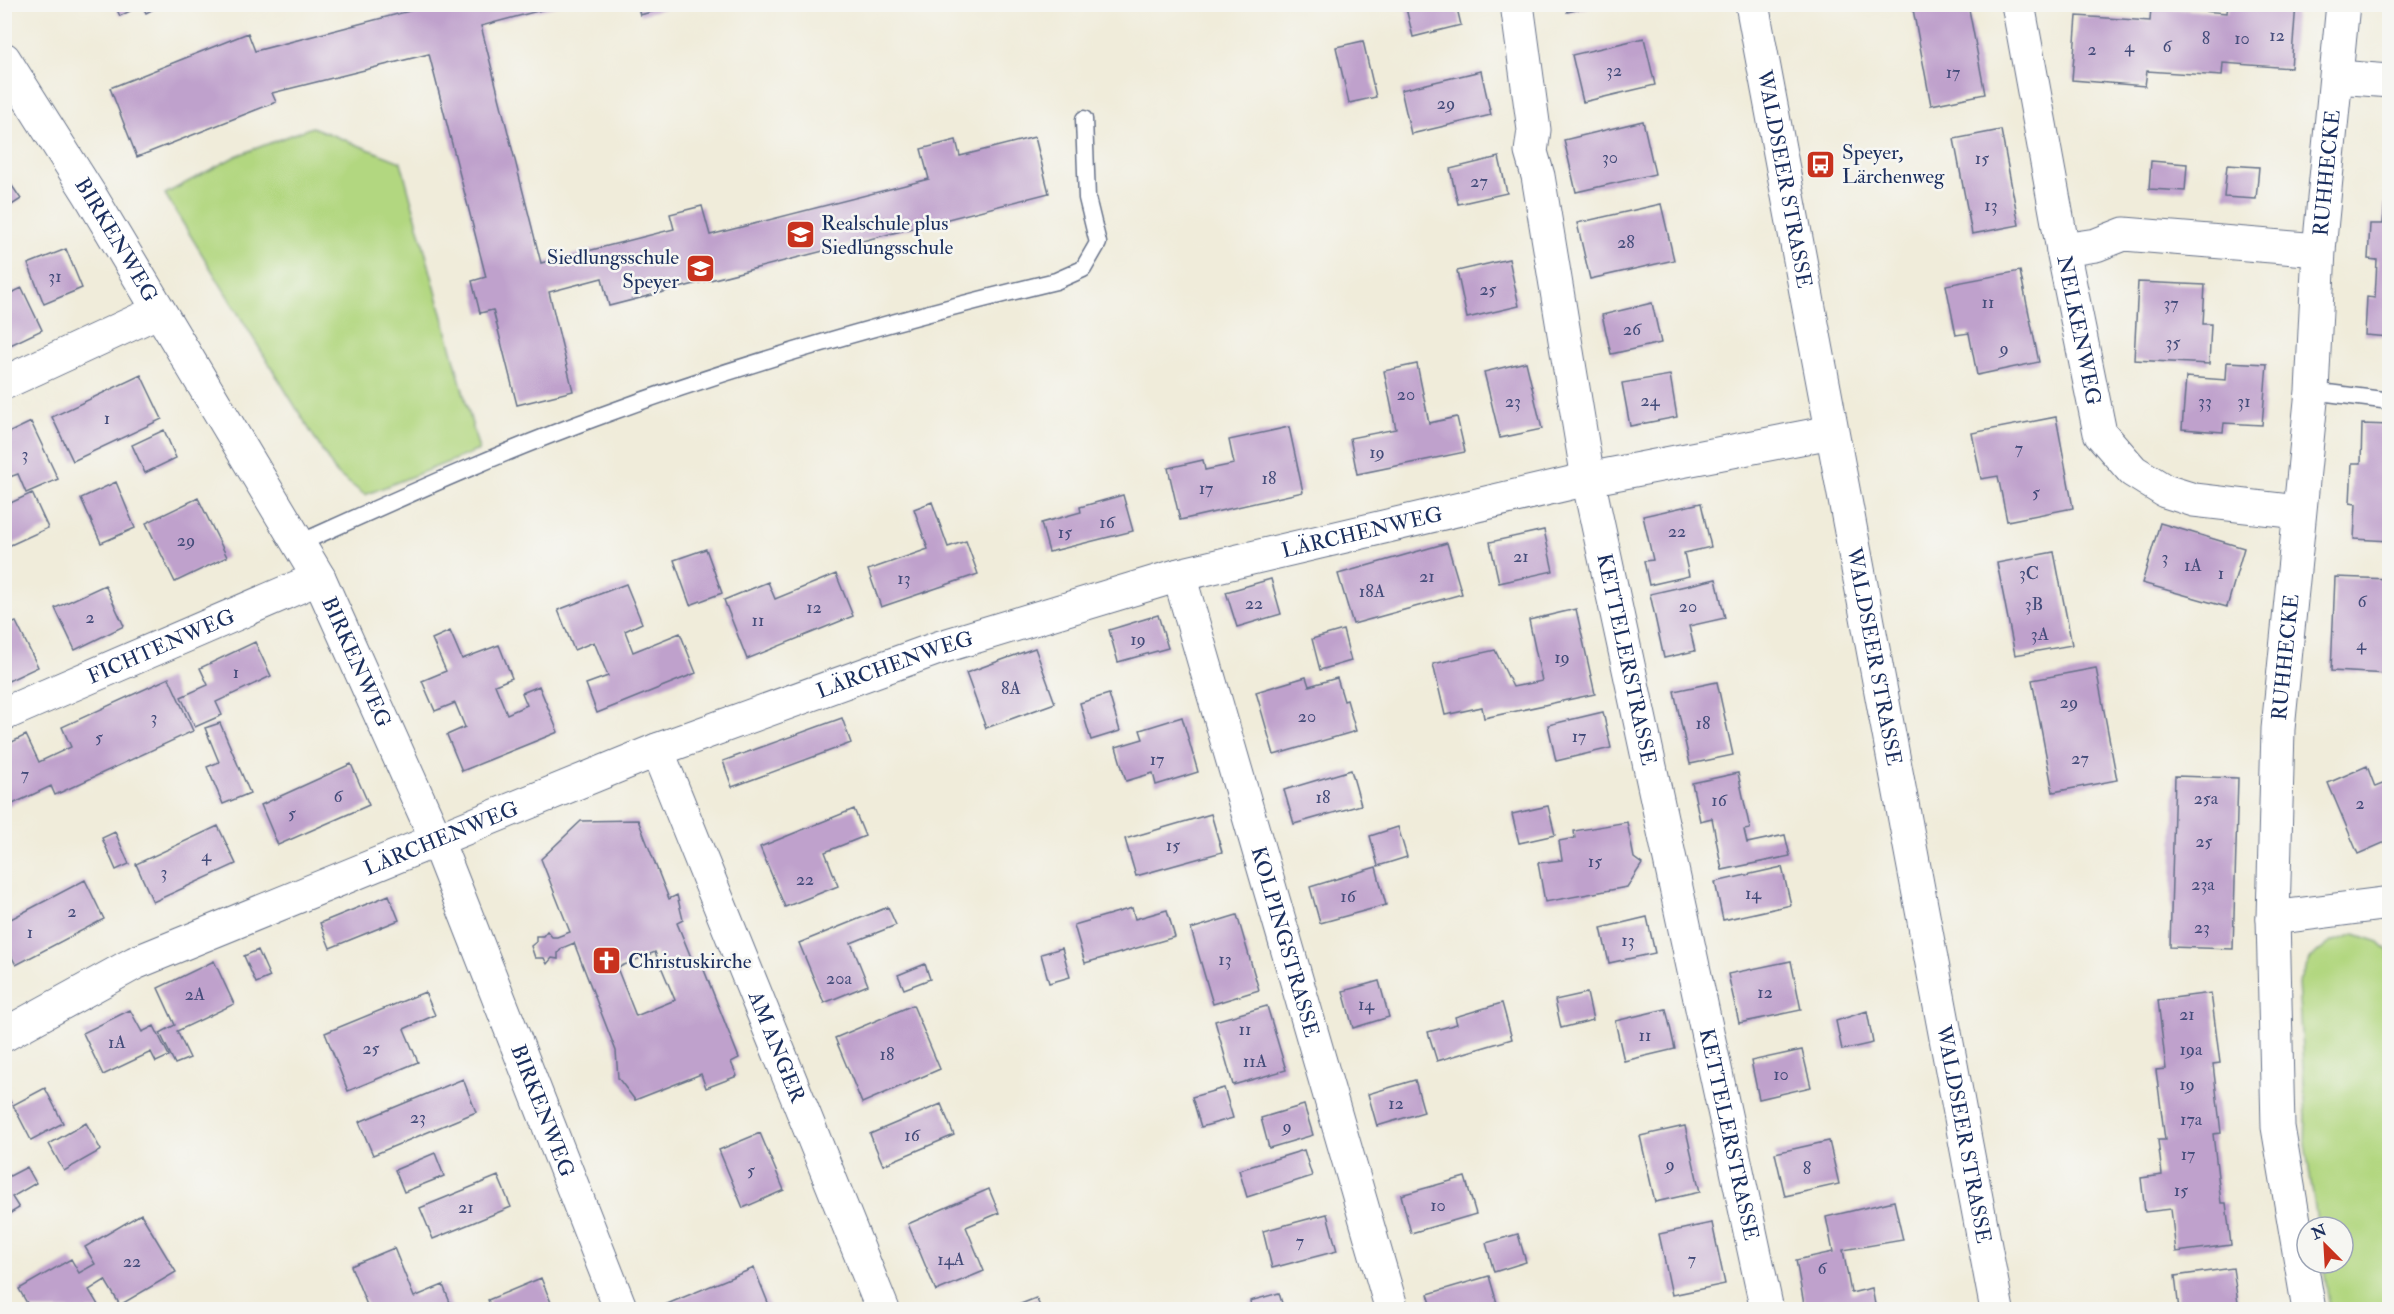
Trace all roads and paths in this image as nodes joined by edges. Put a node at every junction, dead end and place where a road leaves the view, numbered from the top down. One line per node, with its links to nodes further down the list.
1 (1517, 4): 16 (street, KETTELERSTRASSE)
2 (1752, 4): 15 (street, WALDSEER STRASSE)
3 (2018, 4): 9 (street, NELKENWEG)
4 (2343, 4): 6 (street, RUHHECKE)
5 (4, 59): 11 (street, BIRKENWEG)
6 (2338, 77): 7 (street); 10 (street, RUHHECKE)
7 (2390, 81)
8 (1084, 119): 18 (lane)
9 (2063, 250): 10 (street); 17 (street, NELKENWEG)
10 (2319, 250): 13 (street, RUHHECKE)
11 (159, 311): 12 (street); 18 (street, BIRKENWEG)
12 (4, 383)
13 (2312, 391): 14 (lane); 17 (street, RUHHECKE)
14 (2390, 401)
15 (1832, 432): 16 (street, LÄRCHENWEG); 31 (street, WALDSEER STRASSE)
16 (1588, 479): 19 (street, LÄRCHENWEG); 30 (street, KETTELERSTRASSE)
17 (2299, 512): 25 (street, RUHHECKE)
18 (300, 543): 20 (street, BIRKENWEG)
19 (1179, 575): 22 (street, LÄRCHENWEG); 29 (street, KOLPINGSTRASSE)
20 (319, 578): 21 (street, FICHTENWEG); 23 (street, BIRKENWEG)
21 (4, 714)
22 (657, 750): 23 (street, LÄRCHENWEG); 28 (street, AM ANGER)
23 (437, 841): 26 (street, LÄRCHENWEG); 27 (street, BIRKENWEG)
24 (2390, 903): 25 (street)
25 (2273, 918): 32 (street, RUHHECKE)
26 (4, 1035)
27 (621, 1310)
28 (883, 1310)
29 (1392, 1310)
30 (1767, 1310)
31 (1997, 1310)
32 (2309, 1310)

